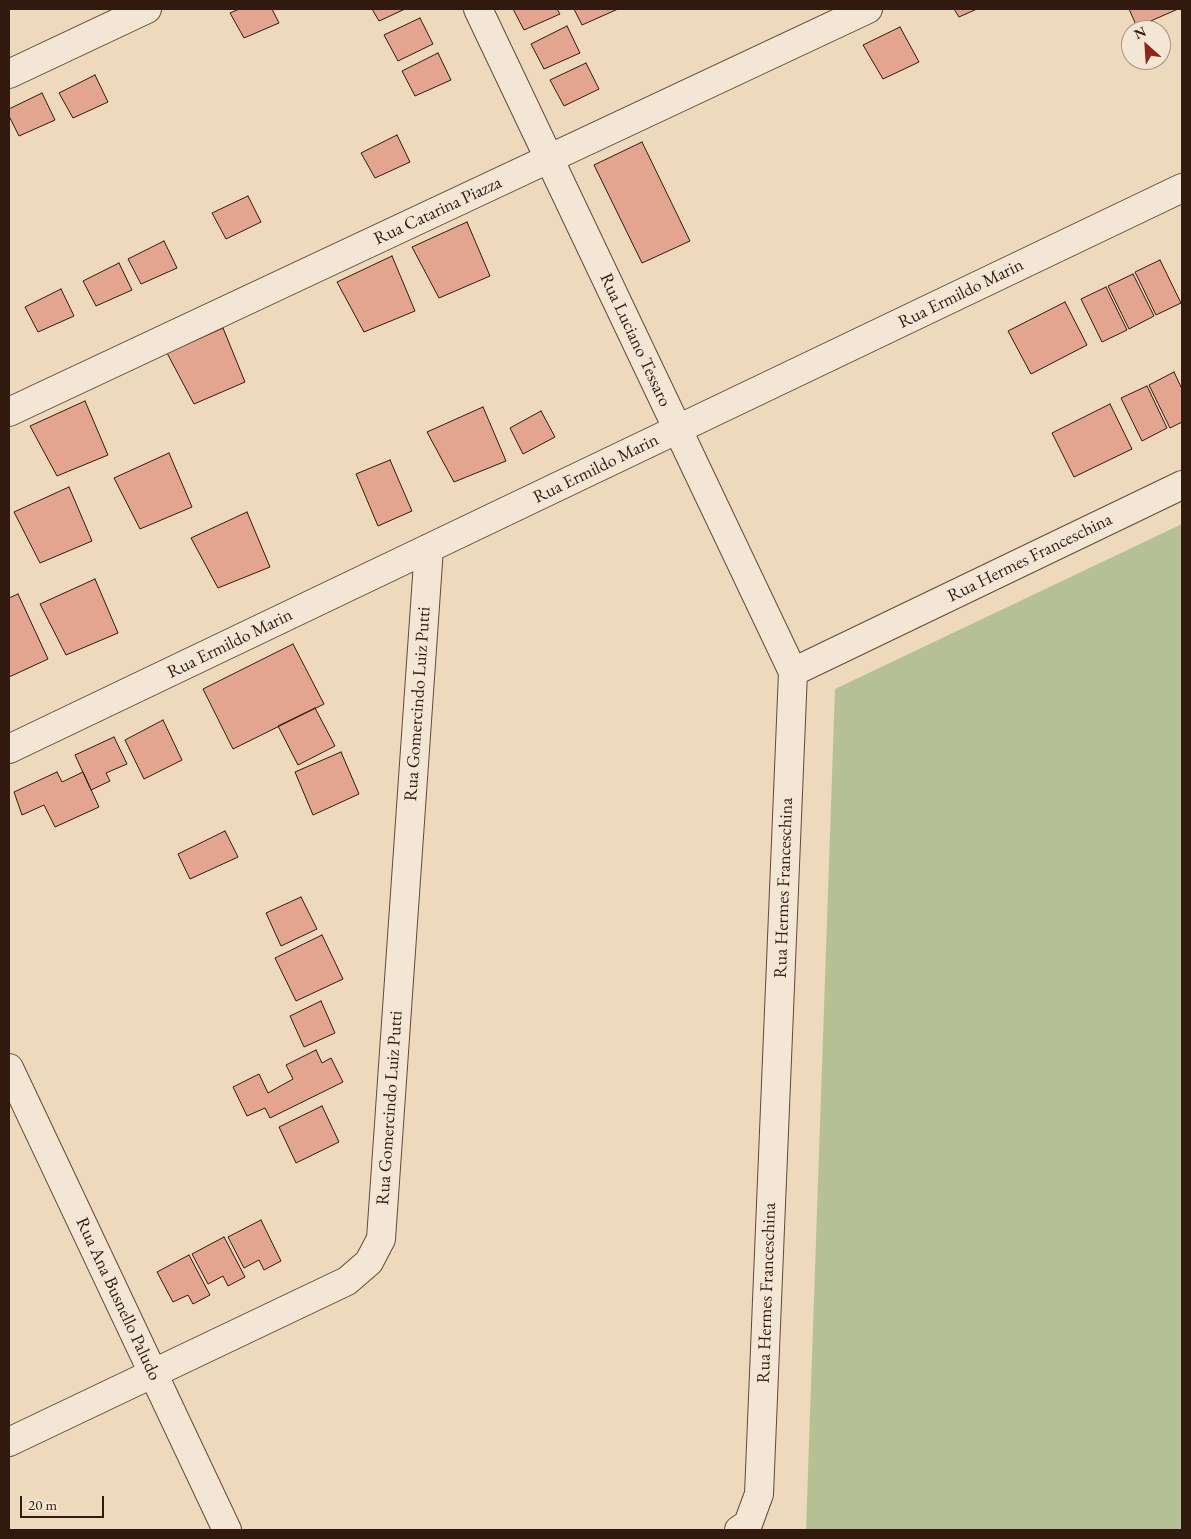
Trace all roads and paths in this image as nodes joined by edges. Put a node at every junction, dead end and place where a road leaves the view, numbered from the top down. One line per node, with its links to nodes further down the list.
1 (147, 9): 4 (street)
2 (478, 9): 5 (street, Rua Luciano Tessaro)
3 (868, 9): 5 (street, Rua Catarina Piazza)
4 (9, 74)
5 (549, 159): 7 (street, Rua Catarina Piazza); 8 (street, Rua Luciano Tessaro)
6 (1182, 188): 8 (street, Rua Ermildo Marin)
7 (9, 412)
8 (678, 430): 10 (street, Rua Ermildo Marin); 11 (street, Rua Luciano Tessaro)
9 (1182, 484): 11 (street, Rua Hermes Franceschina)
10 (429, 548): 12 (street, Rua Ermildo Marin); 15 (street, Rua Gomercindo Luiz Putti)
11 (793, 672): 18 (street, Rua Hermes Franceschina)
12 (9, 750)
13 (9, 1068): 14 (street, Rua Ana Busnello Paludo)
14 (16, 1100): 15 (street, Rua Ana Busnello Paludo)
15 (152, 1373): 16 (street, Rua Gomercindo Luiz Putti); 17 (street, Rua Ana Busnello Paludo)
16 (9, 1442)
17 (227, 1530)
18 (739, 1530)

